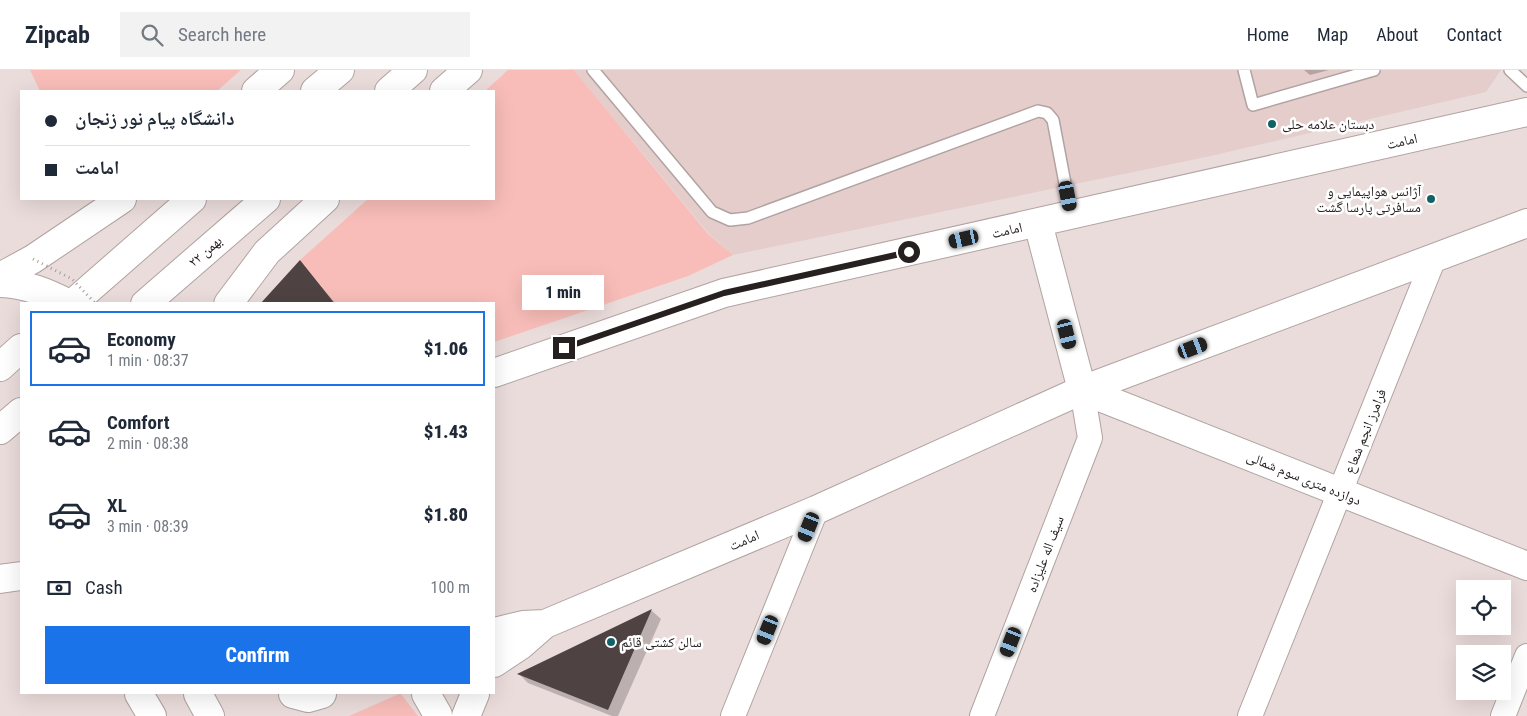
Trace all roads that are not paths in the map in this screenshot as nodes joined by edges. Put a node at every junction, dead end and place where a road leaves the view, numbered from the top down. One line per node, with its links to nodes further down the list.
1 (280, 70): 10 (main road)
2 (340, 70): 11 (main road)
3 (412, 70): 12 (main road)
4 (468, 70): 13 (main road)
5 (593, 70): 19 (lane)
6 (1244, 70): 7 (lane)
7 (1374, 70)
8 (1510, 70): 9 (lane)
9 (1527, 86)
10 (257, 90)
11 (316, 90)
12 (390, 90)
13 (445, 90)
14 (1527, 112): 19 (main road, امامت)
15 (121, 200): 23 (main road)
16 (191, 200): 26 (main road)
17 (265, 200): 27 (main road, ۲۲ بهمن)
18 (324, 200): 28 (main road)
19 (1071, 215): 20 (main road, امامت)
20 (1038, 222): 31 (main road, امامت); 32 (main road)
21 (1527, 223): 22 (main road, امامت)
22 (1434, 258): 32 (main road, امامت); 35 (street, فرامرز انجم شعاع)
23 (0, 277)
24 (0, 283): 25 (main road)
25 (67, 302)
26 (73, 302)
27 (147, 302)
28 (230, 302)
29 (20, 349): 30 (main road)
30 (0, 367)
31 (495, 373)
32 (1082, 390): 35 (main road, دوازده متری سوم شمالی); 36 (main road, امامت); 51 (street, سیف اله علیزاده)
33 (20, 413): 34 (main road)
34 (0, 430)
35 (1340, 492): 37 (main road, دوازده متری سوم شمالی); 52 (street, فرامرز انجم شعاع)
36 (816, 510): 38 (main road, امامت); 50 (street)
37 (1527, 566)
38 (546, 624): 39 (main road); 41 (main road)
39 (495, 632)
40 (1527, 656): 53 (street)
41 (495, 662)
42 (139, 694): 47 (main road)
43 (198, 694): 48 (main road)
44 (293, 694): 45 (main road)
45 (322, 694)
46 (475, 694): 49 (main road)
47 (152, 716)
48 (210, 716)
49 (466, 716)
50 (733, 716)
51 (982, 716)
52 (1250, 716)
53 (1503, 716)

